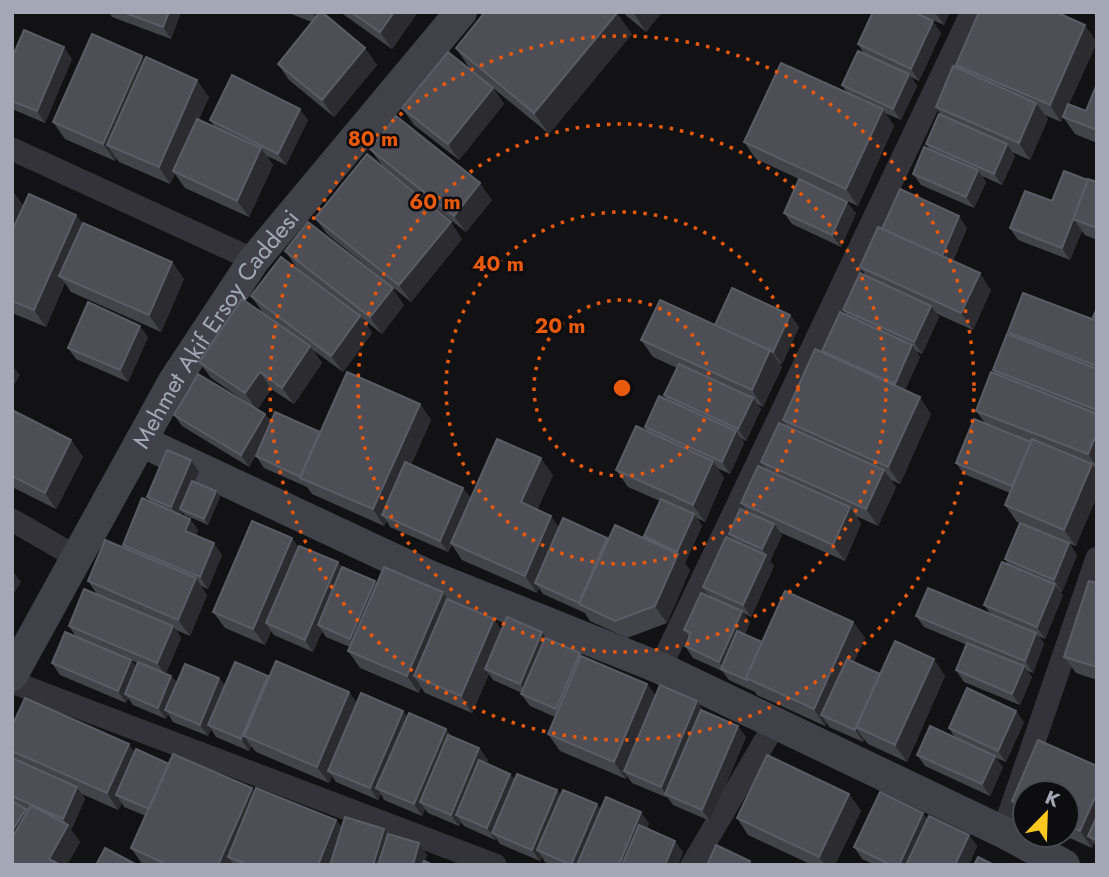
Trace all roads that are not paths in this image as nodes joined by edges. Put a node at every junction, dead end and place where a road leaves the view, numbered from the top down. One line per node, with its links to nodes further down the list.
1 (461, 12): 4 (street, Mehmet Akif Ersoy Caddesi)
2 (972, 12): 9 (street)
3 (12, 149): 4 (street)
4 (254, 260): 5 (street, Mehmet Akif Ersoy Caddesi)
5 (141, 441): 7 (street, Mehmet Akif Ersoy Caddesi); 9 (street)
6 (12, 520): 7 (street)
7 (78, 558): 10 (street, Mehmet Akif Ersoy Caddesi)
8 (1097, 558): 13 (street)
9 (660, 668): 12 (street)
10 (12, 675)
11 (12, 682): 14 (street)
12 (775, 723): 13 (street); 15 (street)
13 (1003, 832): 16 (street)
14 (495, 865)
15 (692, 865)
16 (1064, 865)

